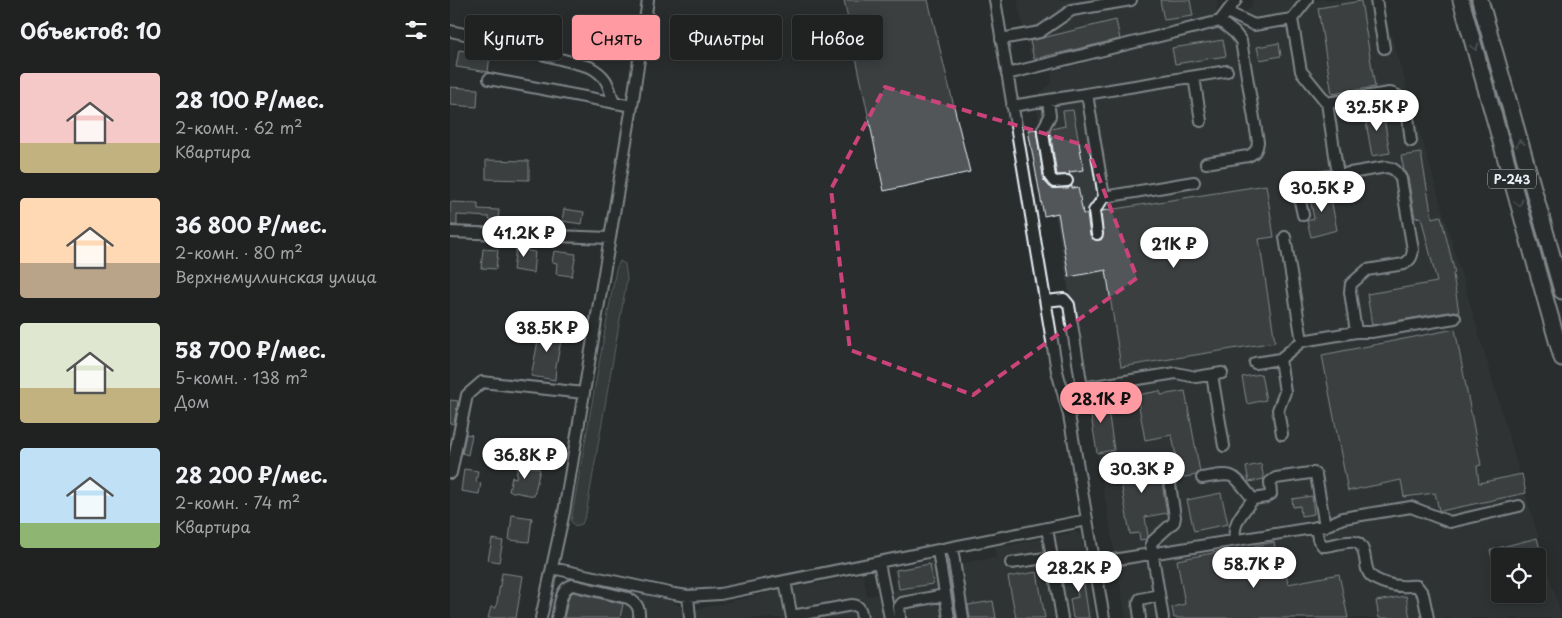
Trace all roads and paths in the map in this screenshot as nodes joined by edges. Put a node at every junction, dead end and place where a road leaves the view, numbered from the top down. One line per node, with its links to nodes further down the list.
1 (648, 0): 22 (street)
2 (994, 0): 12 (street)
3 (1131, 0): 12 (street)
4 (1235, 0): 9 (street)
5 (1307, 0): 10 (street)
6 (1376, 0): 13 (street)
7 (1461, 0): 41 (highway, Р-243, one-way to 41)
8 (1480, 0): 36 (highway, Р-243, one-way to 8)
9 (1224, 16): 10 (street); 15 (street); 26 (street)
10 (1292, 19): 21 (street)
11 (450, 31): 20 (street)
12 (1001, 40): 15 (street)
13 (1384, 48)
14 (1227, 71): 16 (street)
15 (1007, 74): 23 (street)
16 (1194, 77): 18 (street); 24 (street)
17 (489, 79): 20 (street)
18 (1087, 94): 19 (street); 30 (street)
19 (1048, 100): 23 (street); 28 (street)
20 (614, 103): 22 (street)
21 (1327, 103): 25 (street); 27 (street)
22 (632, 106): 35 (street)
23 (1012, 106): 37 (street)
24 (1201, 121)
25 (1411, 141)
26 (1206, 163)
27 (1338, 175): 31 (street); 39 (street)
28 (1067, 180)
29 (1194, 182): 30 (street)
30 (1104, 197): 33 (street)
31 (1303, 215)
32 (450, 232): 35 (street)
33 (1097, 234)
34 (1285, 237): 40 (street)
35 (610, 238): 46 (street)
36 (1562, 291)
37 (1046, 301): 44 (street); 45 (street)
38 (1456, 318): 39 (street)
39 (1356, 332): 40 (street)
40 (1302, 341): 42 (street)
41 (1562, 358)
42 (1280, 359): 43 (street); 47 (street)
43 (1255, 363)
44 (1082, 388): 45 (street); 48 (street)
45 (1063, 391): 54 (street)
46 (584, 393): 50 (street); 65 (street)
47 (1282, 434)
48 (1224, 446)
49 (1168, 465): 60 (street)
50 (451, 473)
51 (1202, 478): 52 (street)
52 (1253, 499): 55 (street); 57 (street)
53 (1519, 506): 55 (street)
54 (1087, 520): 56 (street); 62 (street)
55 (1321, 526): 57 (street); 84 (street)
56 (1047, 528): 58 (street); 61 (street)
57 (1235, 540): 60 (street)
58 (952, 548): 59 (street); 79 (street)
59 (938, 550): 63 (street); 67 (street)
60 (1152, 553): 62 (street); 68 (street)
61 (1052, 557): 64 (street); 80 (street)
62 (1094, 562): 81 (street)
63 (879, 563): 66 (street); 76 (street)
64 (1011, 563)
65 (552, 568): 69 (street); 71 (street)
66 (785, 581): 69 (street); 70 (street)
67 (945, 595): 77 (street); 78 (street)
68 (1159, 595): 82 (street); 83 (street)
69 (688, 596): 74 (street)
70 (792, 617): 75 (street)
71 (541, 618)
72 (558, 618): 73 (street)
73 (639, 618)
74 (690, 618)
75 (862, 618)
76 (890, 618)
77 (900, 618)
78 (949, 618)
79 (963, 618)
80 (1062, 618)
81 (1104, 618)
82 (1140, 618)
83 (1163, 618)
84 (1428, 618)

